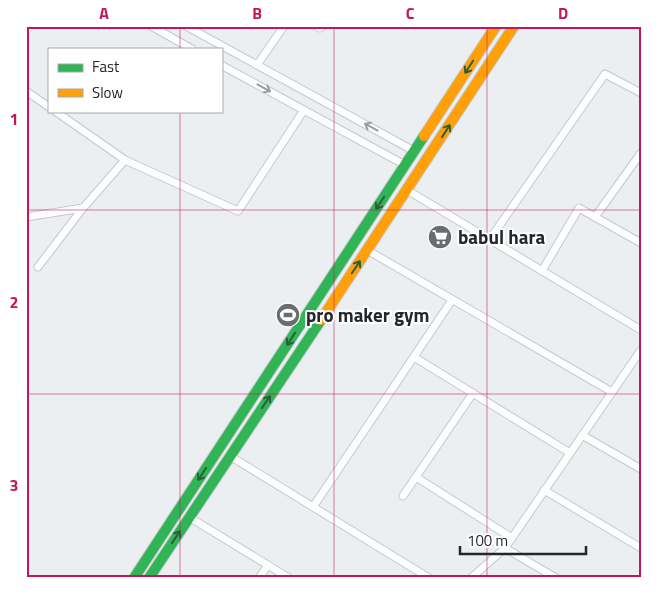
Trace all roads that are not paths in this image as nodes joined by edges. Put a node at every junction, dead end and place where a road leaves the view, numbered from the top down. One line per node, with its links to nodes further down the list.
1 (151, 26): 8 (street)
2 (186, 26): 9 (street)
3 (284, 26): 9 (street)
4 (316, 26): 5 (street)
5 (323, 26)
6 (496, 26): 16 (main road, one-way to 16)
7 (514, 26): 20 (main road, one-way to 7)
8 (190, 48)
9 (257, 65): 16 (street, one-way to 9)
10 (222, 66): 14 (street, one-way to 14)
11 (26, 91): 13 (street)
12 (641, 93): 24 (street)
13 (48, 106)
14 (304, 110): 18 (street); 19 (street)
15 (56, 112): 18 (street)
16 (414, 151): 19 (main road)
17 (641, 153): 23 (street)
18 (125, 160): 21 (street)
19 (405, 165): 48 (main road, one-way to 48)
20 (408, 190): 24 (street); 26 (main road)
21 (83, 208): 22 (street); 27 (street)
22 (26, 217)
23 (595, 217): 25 (street); 28 (street)
24 (490, 239): 28 (street)
25 (641, 243)
26 (367, 250): 29 (street); 37 (main road, one-way to 26)
27 (38, 268)
28 (542, 270): 30 (street)
29 (452, 300): 32 (street); 33 (street)
30 (641, 330)
31 (641, 350): 33 (street)
32 (414, 357): 34 (street); 42 (street)
33 (612, 392): 35 (street)
34 (473, 393): 36 (street); 39 (street)
35 (582, 435): 36 (street); 38 (street)
36 (570, 453): 40 (street)
37 (230, 456): 42 (street); 43 (main road)
38 (641, 469)
39 (416, 477): 41 (street); 44 (street)
40 (544, 490): 44 (street); 46 (street)
41 (403, 496)
42 (313, 507): 52 (street)
43 (189, 517): 47 (street); 49 (main road, one-way to 43)
44 (512, 538): 45 (street)
45 (505, 548): 53 (street); 54 (street)
46 (641, 548)
47 (268, 565): 50 (street); 51 (street)
48 (134, 578)
49 (149, 578)
50 (259, 578)
51 (289, 578)
52 (429, 578)
53 (472, 578)
54 (556, 578)

